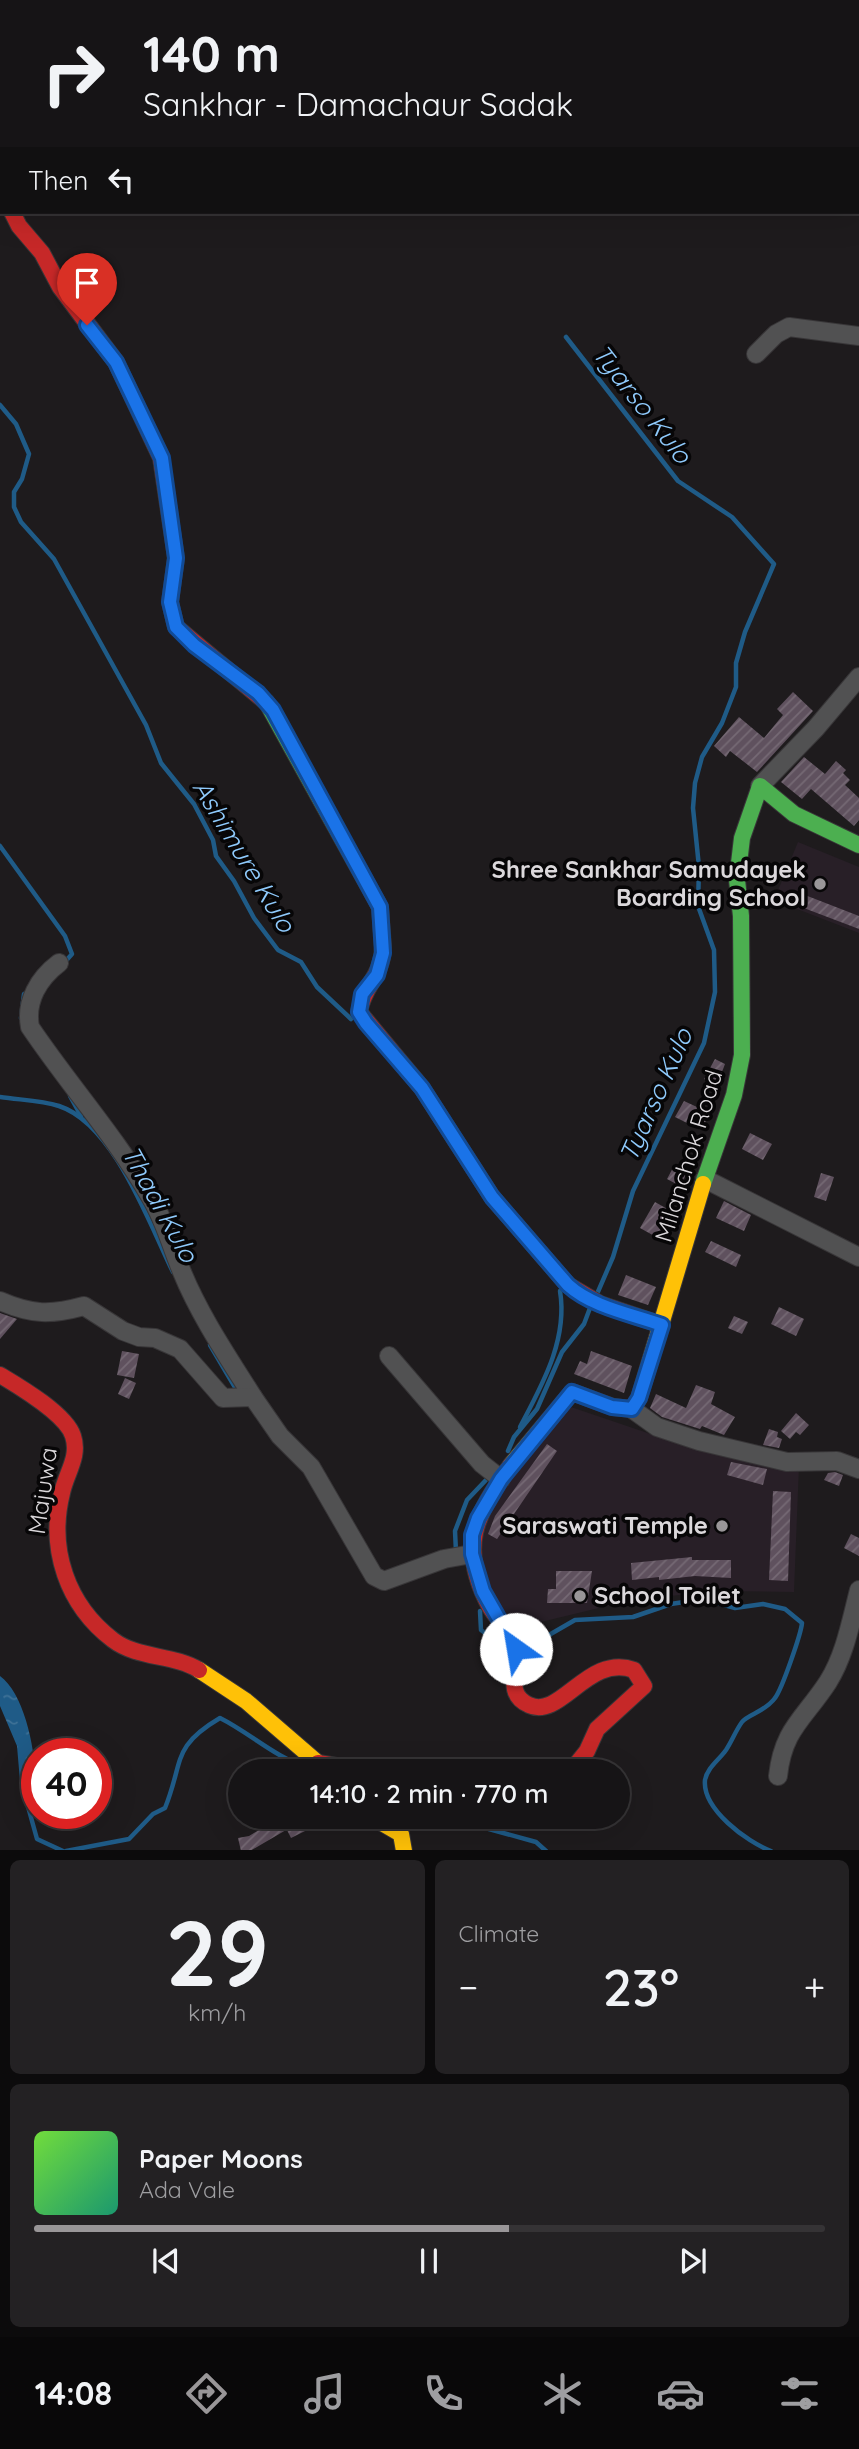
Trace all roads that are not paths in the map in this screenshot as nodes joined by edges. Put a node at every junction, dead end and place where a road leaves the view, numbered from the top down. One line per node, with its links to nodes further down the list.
1 (13, 214): 11 (street)
2 (859, 336): 3 (street)
3 (756, 354)
4 (859, 677): 5 (street)
5 (760, 786): 6 (street); 8 (street, Milanchok Road)
6 (859, 845)
7 (59, 962): 14 (street)
8 (705, 1179): 9 (street); 11 (street, Milanchok Road)
9 (859, 1257)
10 (0, 1301): 14 (street)
11 (662, 1325): 15 (street, Milanchok Road)
12 (390, 1356): 17 (street)
13 (0, 1375): 20 (street, Majuwa)
14 (251, 1397): 18 (street)
15 (632, 1409): 16 (street); 17 (street)
16 (859, 1469)
17 (501, 1479): 18 (street)
18 (468, 1554): 21 (street)
19 (859, 1590): 22 (street)
20 (309, 1759)
21 (581, 1759)
22 (778, 1776)
23 (392, 1829): 24 (street)
24 (404, 1850)

